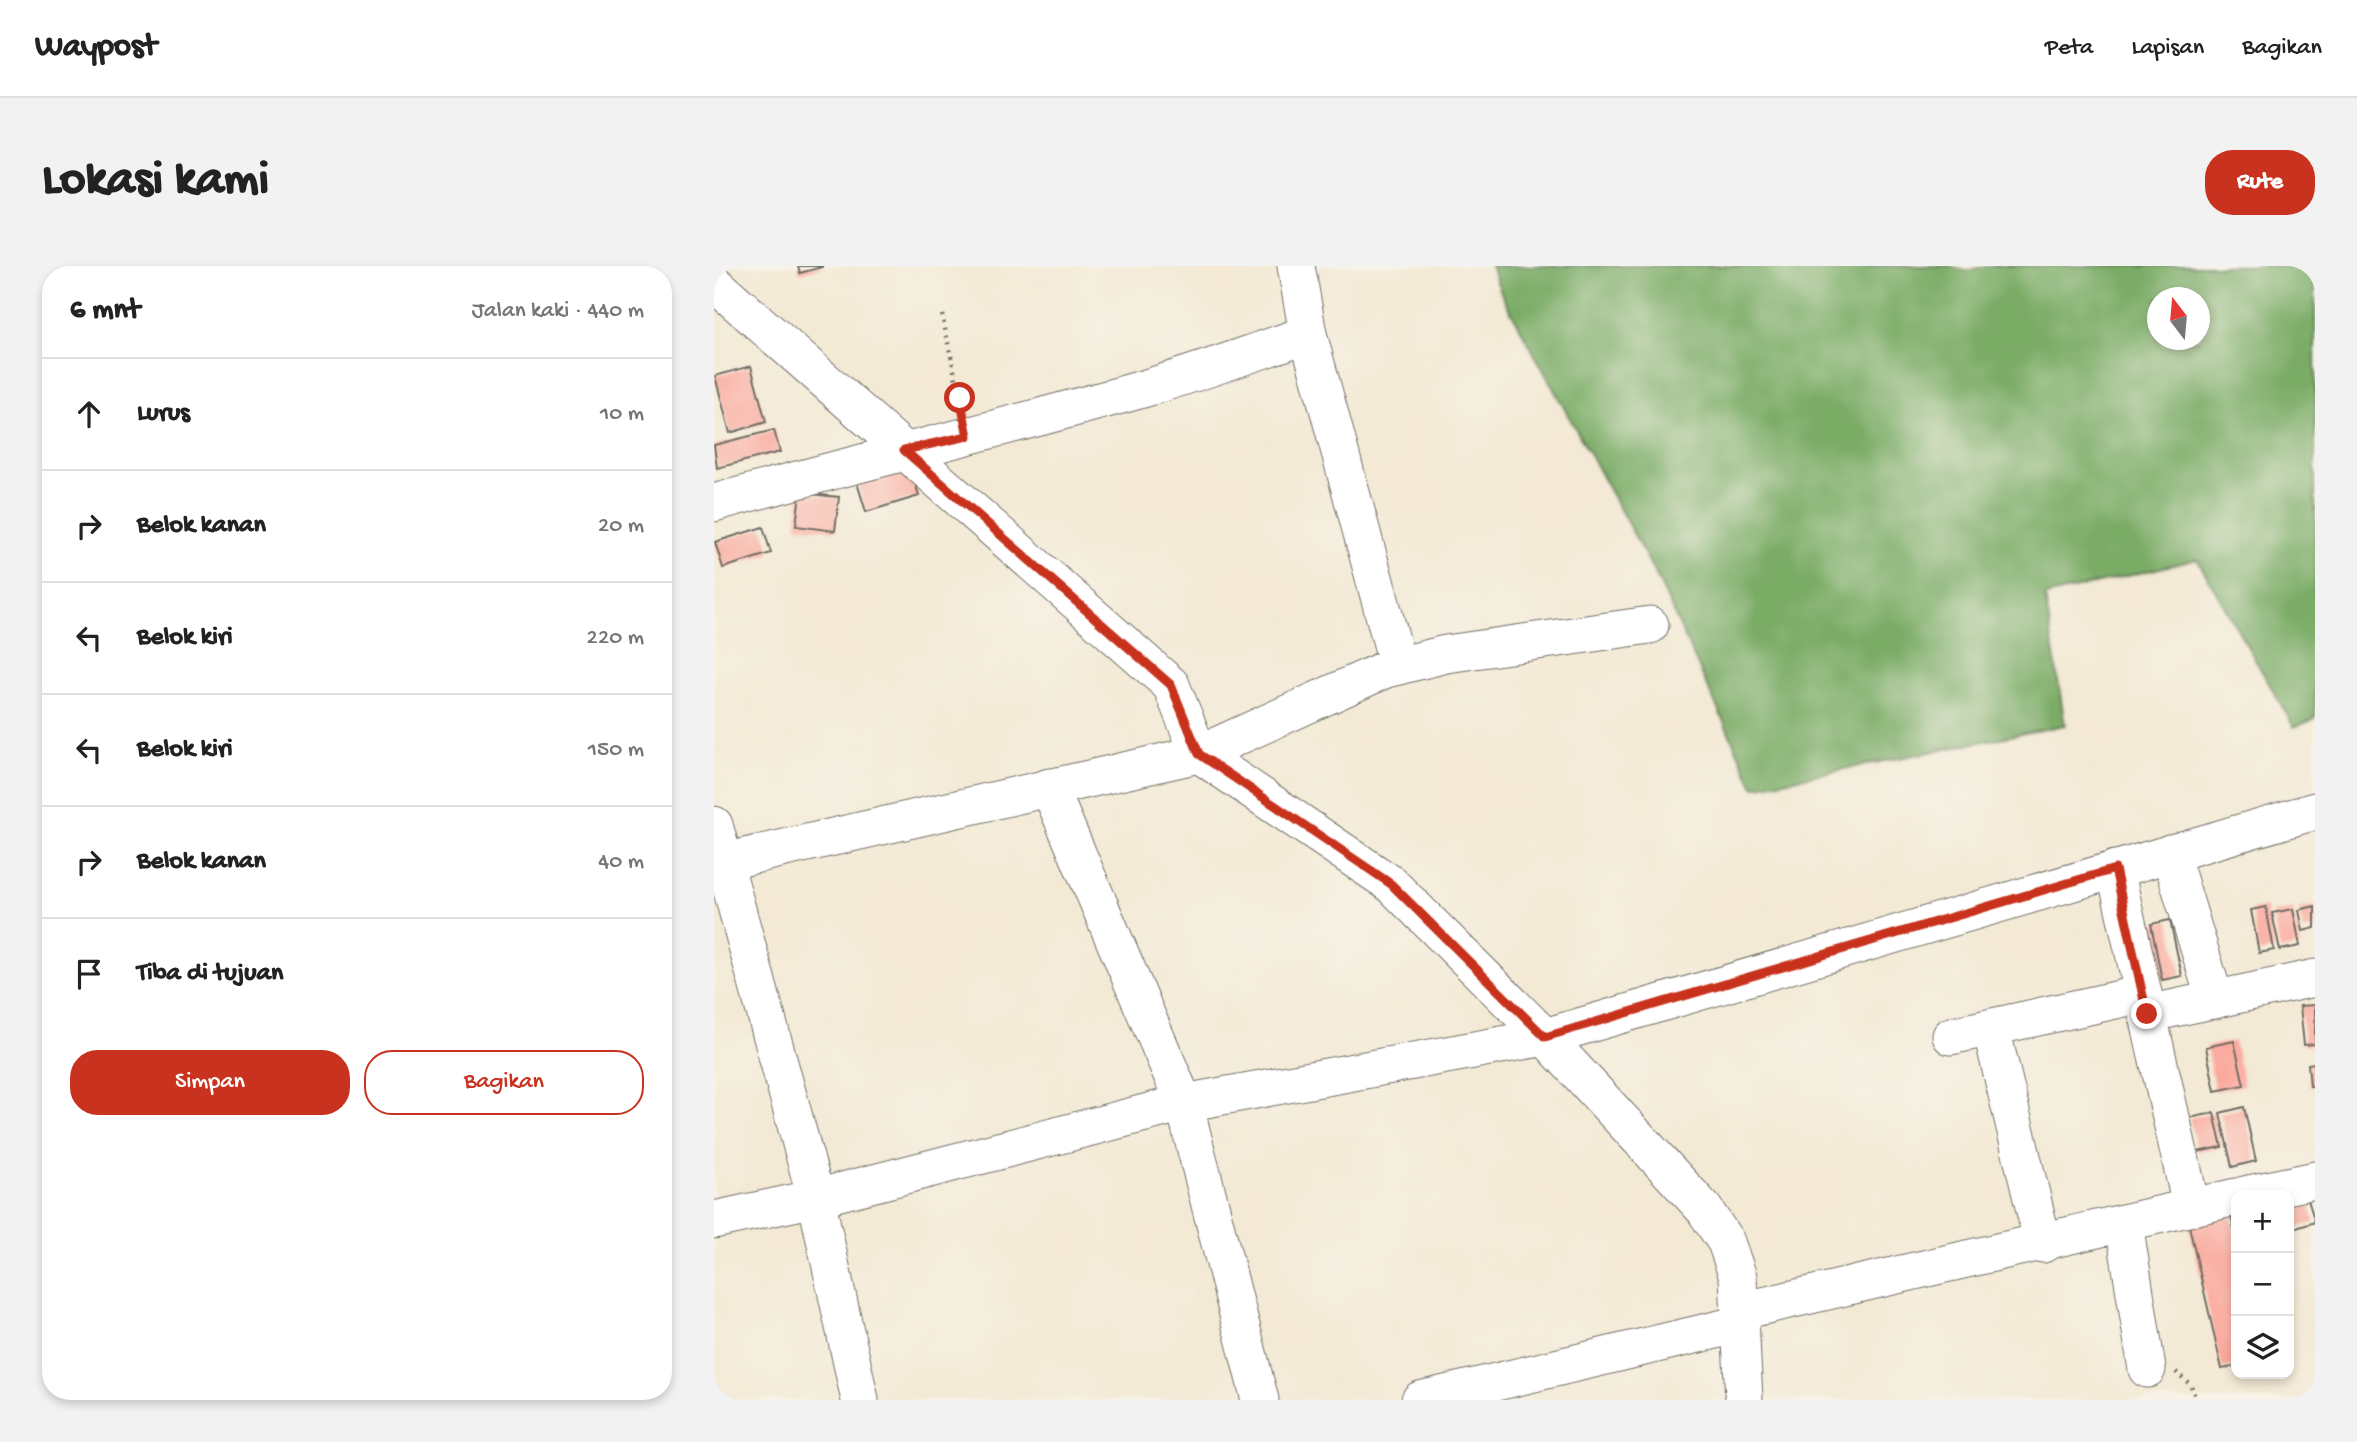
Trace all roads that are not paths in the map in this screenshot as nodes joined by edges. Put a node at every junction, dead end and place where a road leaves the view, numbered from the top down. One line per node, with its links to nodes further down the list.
1 (1296, 266): 3 (street)
2 (714, 283): 4 (street)
3 (1308, 334): 4 (street); 7 (street)
4 (904, 450): 5 (street); 8 (street)
5 (714, 503)
6 (1650, 625): 7 (street)
7 (1398, 666): 8 (street)
8 (1199, 754): 9 (street); 20 (street)
9 (1049, 787): 13 (street); 21 (street)
10 (2315, 811): 12 (street)
11 (714, 825): 13 (street)
12 (2171, 853): 14 (street); 16 (street)
13 (719, 862): 24 (street)
14 (2115, 869): 17 (street); 20 (street)
15 (2315, 978): 16 (street)
16 (2215, 1000): 17 (street)
17 (2145, 1004): 18 (street); 26 (street)
18 (1991, 1028): 19 (street); 29 (street)
19 (1951, 1036)
20 (1545, 1037): 21 (street); 30 (street)
21 (1184, 1103): 24 (street); 33 (street)
22 (2315, 1180): 23 (street)
23 (2268, 1190)
24 (816, 1198): 27 (street); 32 (street)
25 (2231, 1198): 26 (street)
26 (2191, 1206): 28 (street)
27 (714, 1220)
28 (2124, 1223): 29 (street); 31 (street)
29 (2043, 1244): 30 (street)
30 (1741, 1318): 34 (street); 35 (street)
31 (2147, 1369)
32 (860, 1400)
33 (1260, 1400)
34 (1420, 1400)
35 (1744, 1400)

